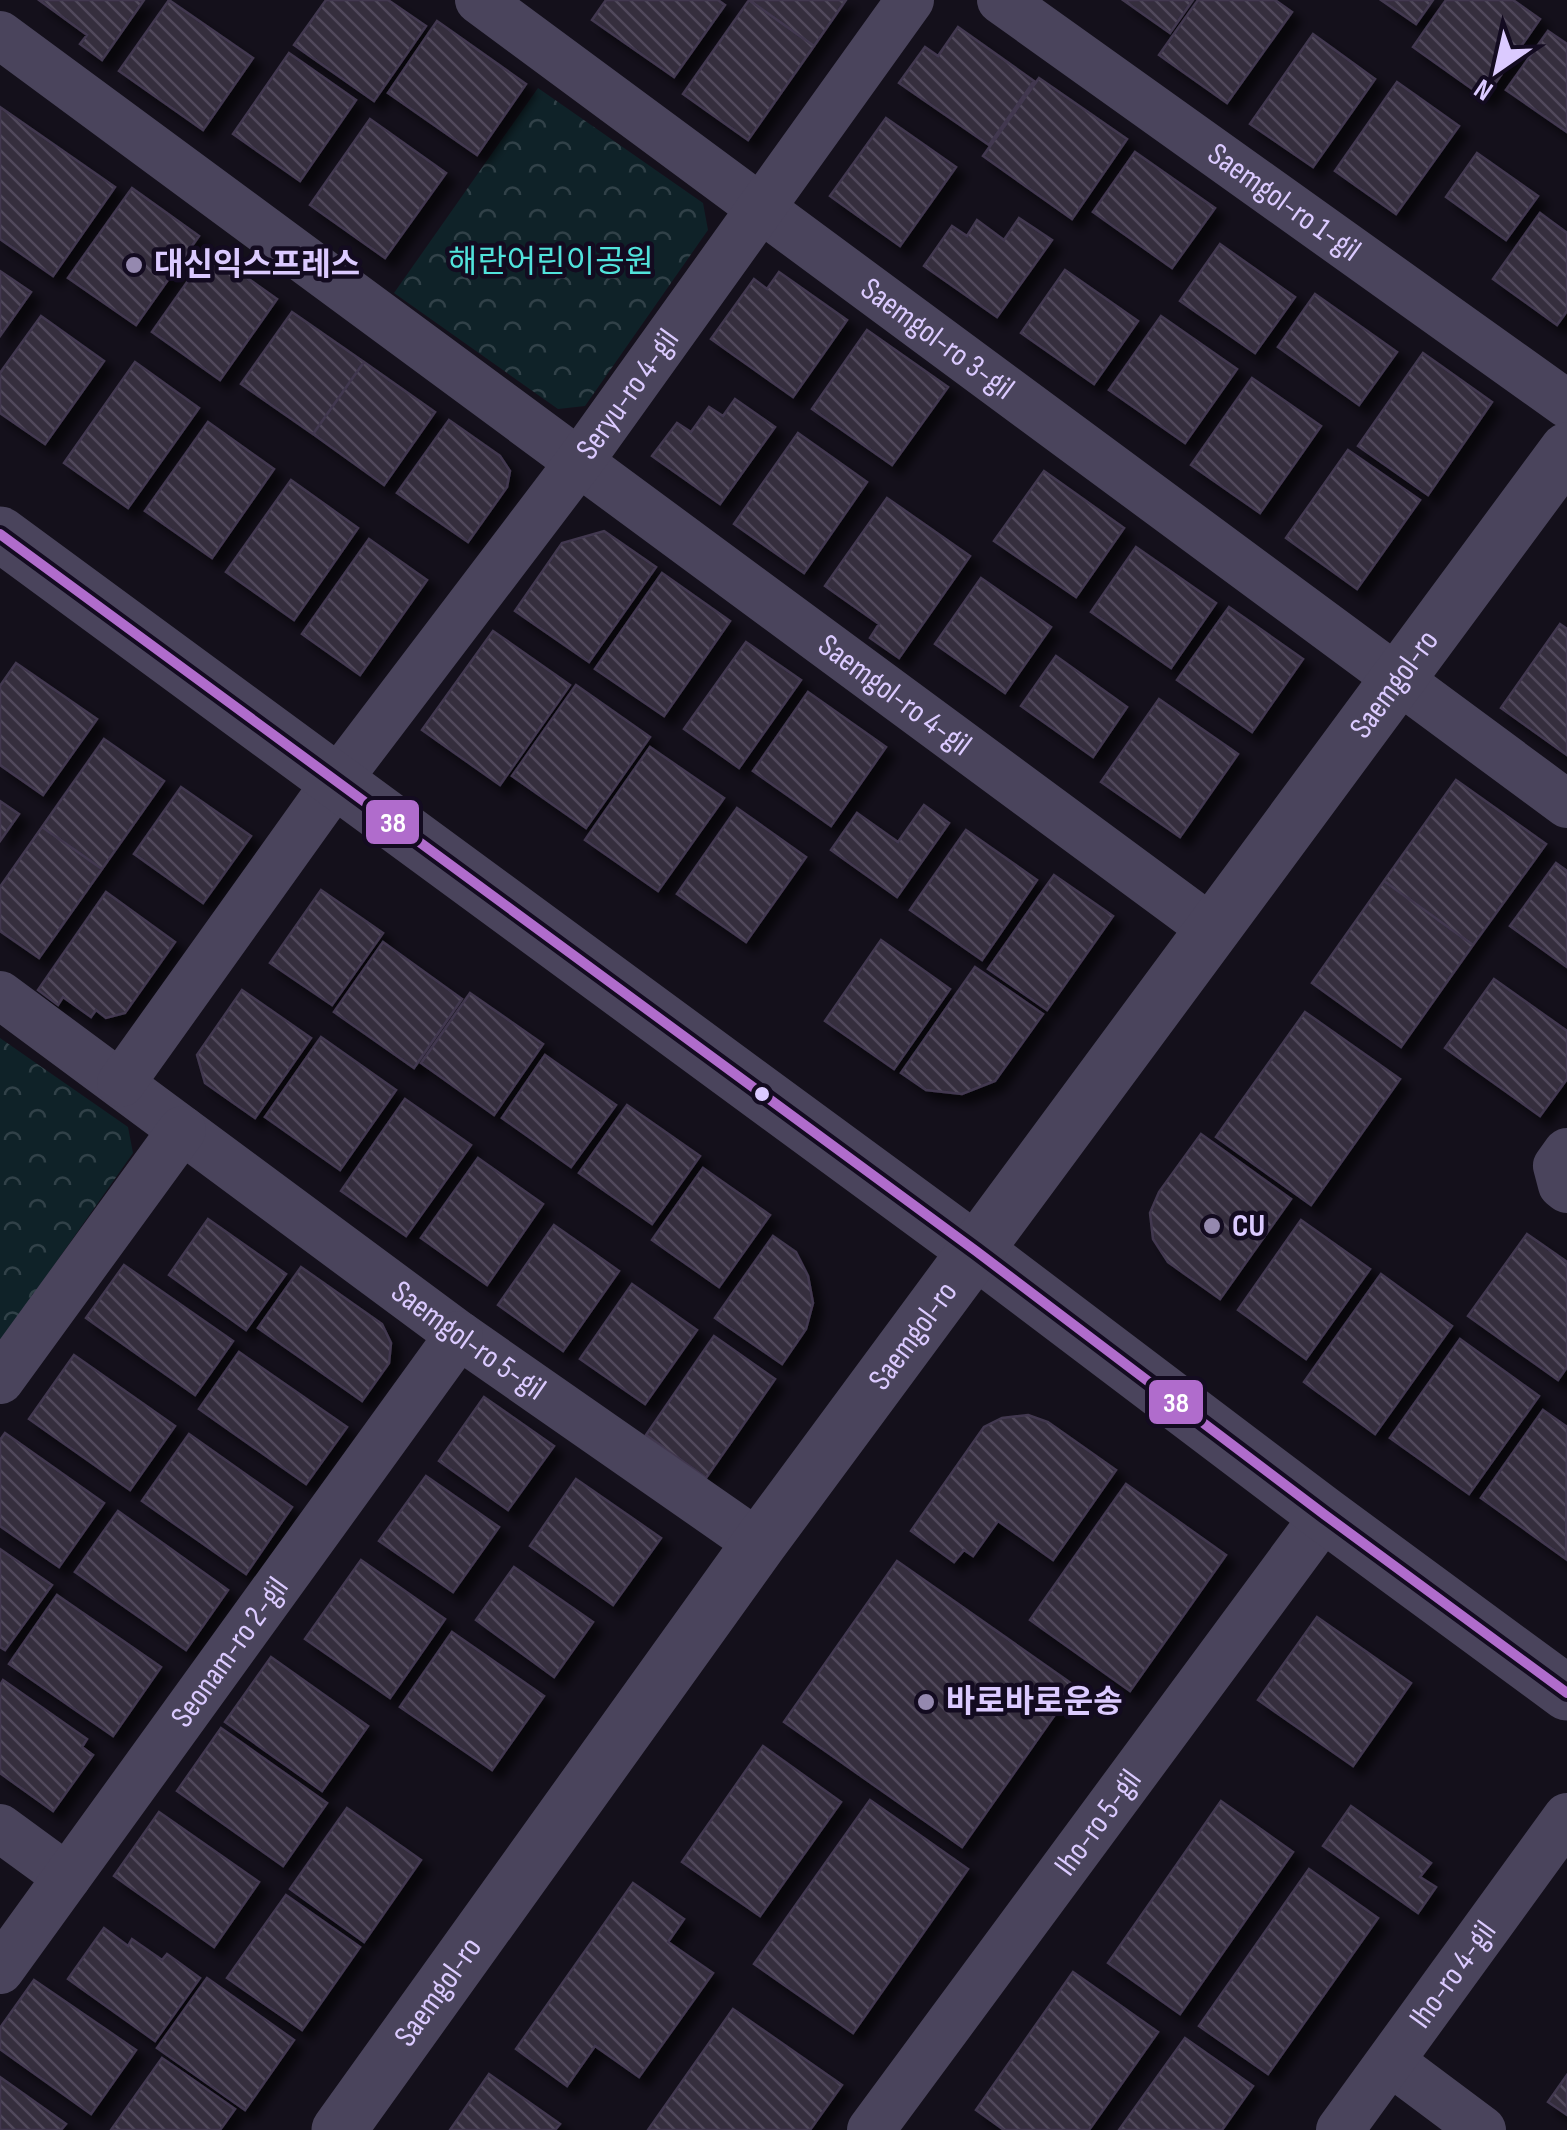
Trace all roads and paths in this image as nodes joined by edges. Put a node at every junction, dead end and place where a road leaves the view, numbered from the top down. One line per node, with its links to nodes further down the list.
1 (478, 0): 5 (street, Saemgol-ro 3-gil)
2 (910, 0): 5 (street, Seryu-ro 4-gil)
3 (1001, 0): 6 (street, Saemgol-ro 1-gil)
4 (0, 35): 8 (street, Saemgol-ro 4-gil)
5 (760, 207): 8 (street, Seryu-ro 4-gil); 10 (street, Saemgol-ro 3-gil)
6 (1567, 404)
7 (1567, 450): 10 (street, Saemgol-ro)
8 (580, 462): 11 (street, Seryu-ro 4-gil); 13 (street, Saemgol-ro 4-gil)
9 (0, 534): 11 (street)
10 (1397, 679): 12 (street, Saemgol-ro 3-gil); 13 (street, Saemgol-ro)
11 (336, 782): 15 (street, Seryu-ro 4-gil); 19 (street)
12 (1567, 804)
13 (1213, 930): 19 (street, Saemgol-ro)
14 (0, 995): 15 (street, Saemgol-ro 5-gil)
15 (121, 1083): 16 (street, Saemgol-ro 5-gil)
16 (182, 1130): 20 (street, Saemgol-ro 5-gil); 21 (street)
17 (1567, 1152): 18 (street)
18 (1567, 1189)
19 (976, 1251): 22 (street); 23 (street, Saemgol-ro)
20 (459, 1335): 23 (street, Saemgol-ro 5-gil); 27 (street, Seonam-ro 2-gil)
21 (0, 1380)
22 (1325, 1515): 24 (street); 31 (street, Iho-ro 5-gil)
23 (759, 1544): 30 (street, Saemgol-ro)
24 (1567, 1694)
25 (1567, 1817): 29 (street, Iho-ro 4-gil)
26 (0, 1828): 27 (street)
27 (68, 1876): 28 (street, Seonam-ro 2-gil)
28 (0, 1970)
29 (1391, 2062): 32 (street, Iho-ro 4-gil); 33 (street)
30 (339, 2130)
31 (871, 2130)
32 (1340, 2130)
33 (1482, 2130)

